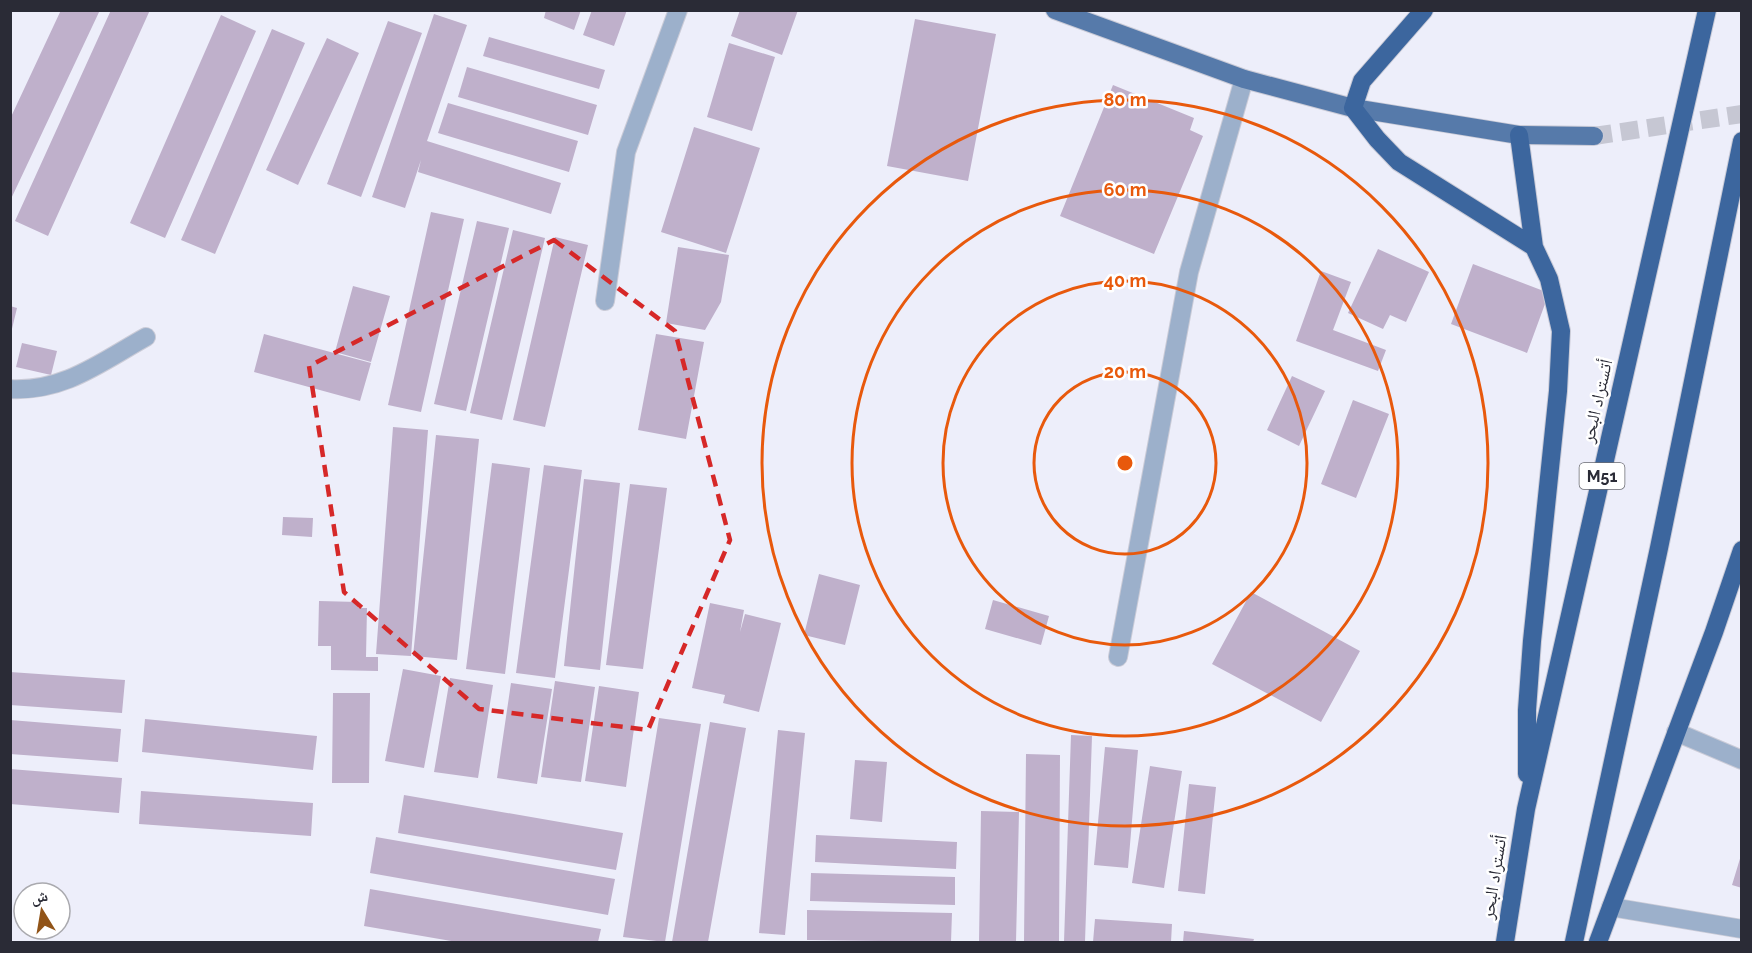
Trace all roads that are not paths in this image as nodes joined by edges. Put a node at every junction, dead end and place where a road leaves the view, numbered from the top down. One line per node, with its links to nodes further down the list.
1 (678, 10): 11 (street)
2 (1054, 10): 5 (main road)
3 (1424, 10): 6 (highway)
4 (1707, 10): 18 (highway, أتستراد البحر / M51)
5 (1244, 79): 6 (main road); 15 (street)
6 (1353, 108): 7 (main road); 10 (highway)
7 (1519, 135): 8 (main road); 10 (highway)
8 (1594, 136)
9 (1742, 141): 22 (highway)
10 (1534, 247): 18 (highway)
11 (605, 300)
12 (146, 337): 13 (street)
13 (10, 388)
14 (1742, 550): 16 (highway)
15 (1118, 657)
16 (1676, 732): 17 (street); 19 (highway)
17 (1742, 760)
18 (1527, 809): 21 (highway, أتستراد البحر / M51)
19 (1611, 907): 20 (street); 23 (highway)
20 (1742, 929)
21 (1505, 942)
22 (1574, 942)
23 (1598, 942)

